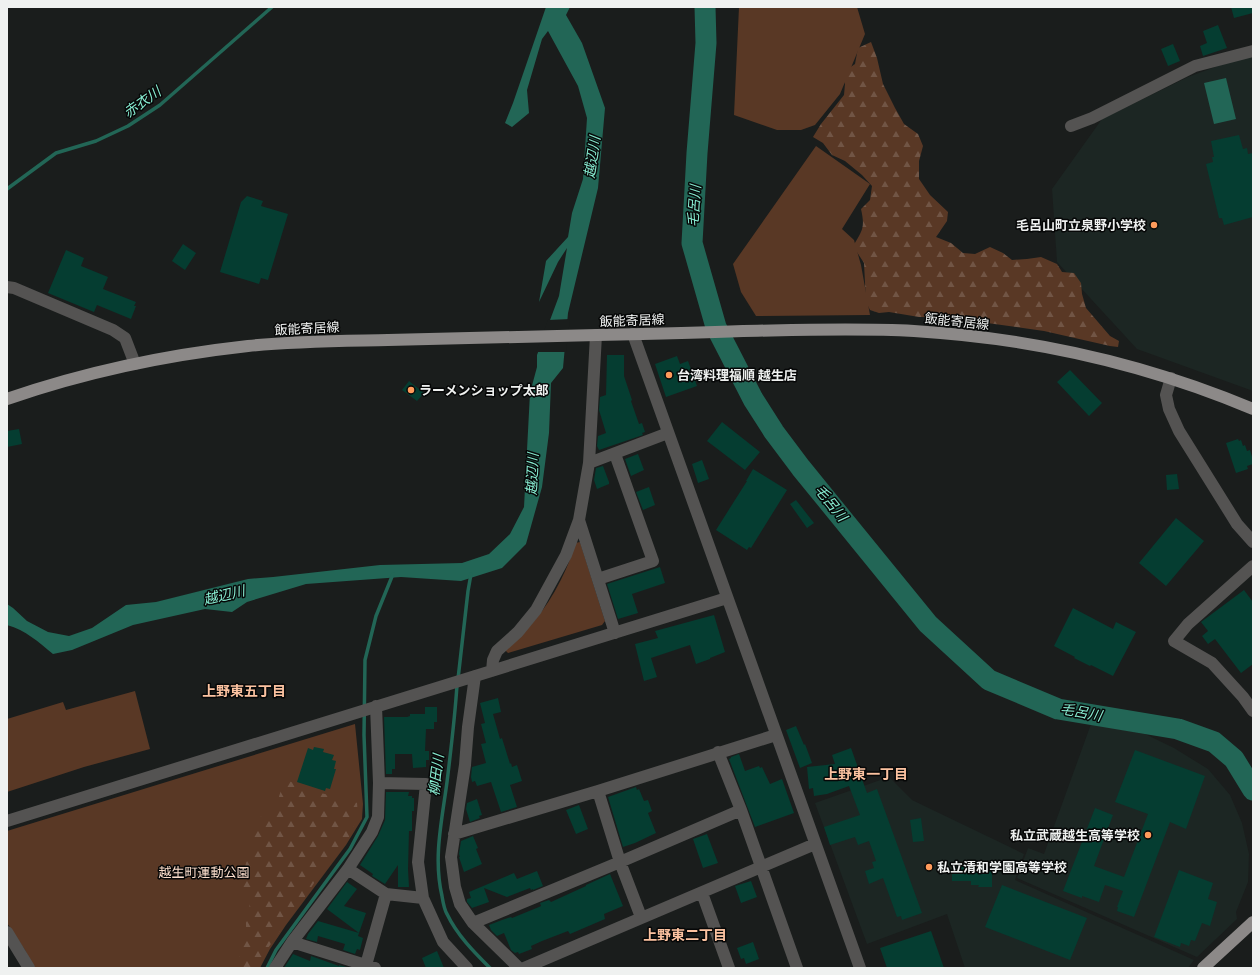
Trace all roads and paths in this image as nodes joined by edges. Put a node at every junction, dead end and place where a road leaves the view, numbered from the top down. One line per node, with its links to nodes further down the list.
1 (1253, 51): 2 (street)
2 (1071, 126)
3 (7, 287): 6 (street)
4 (632, 334): 5 (main road, 飯能寄居線); 7 (main road, 飯能寄居線); 10 (street)
5 (590, 335): 6 (main road, 飯能寄居線); 12 (street)
6 (135, 364): 8 (main road, 飯能寄居線)
7 (1171, 378): 9 (main road, 飯能寄居線); 14 (street)
8 (7, 399)
9 (1253, 409)
10 (668, 433): 11 (street); 17 (street)
11 (615, 454): 12 (street); 16 (street)
12 (589, 463): 13 (street)
13 (579, 520): 16 (street); 19 (street)
14 (1253, 542)
15 (1253, 566): 22 (street)
16 (598, 579): 18 (street)
17 (727, 598): 18 (street); 23 (street)
18 (615, 632): 19 (street)
19 (492, 671): 20 (street)
20 (473, 677): 21 (street); 29 (street)
21 (374, 706): 25 (street); 28 (street)
22 (1253, 712)
23 (776, 735): 24 (street); 30 (street)
24 (718, 752): 26 (street); 27 (street)
25 (379, 783): 33 (street); 36 (street)
26 (598, 791): 29 (street); 31 (street)
27 (741, 810): 31 (street); 32 (street)
28 (7, 821)
29 (454, 834): 39 (street)
30 (815, 844): 32 (street); 50 (street)
31 (620, 862): 37 (street); 39 (street)
32 (761, 867): 34 (street); 49 (street)
33 (348, 869): 35 (street); 41 (street)
34 (702, 892): 37 (street); 48 (street)
35 (386, 894): 36 (street); 42 (street)
36 (423, 898): 45 (street)
37 (641, 917): 47 (street)
38 (1253, 922): 51 (main road)
39 (473, 923): 46 (street)
40 (7, 932): 43 (street)
41 (292, 942): 42 (street); 44 (street)
42 (370, 966)
43 (29, 968)
44 (276, 968)
45 (466, 968)
46 (519, 968)
47 (524, 968)
48 (729, 968)
49 (797, 968)
50 (860, 968)
51 (1203, 968)

